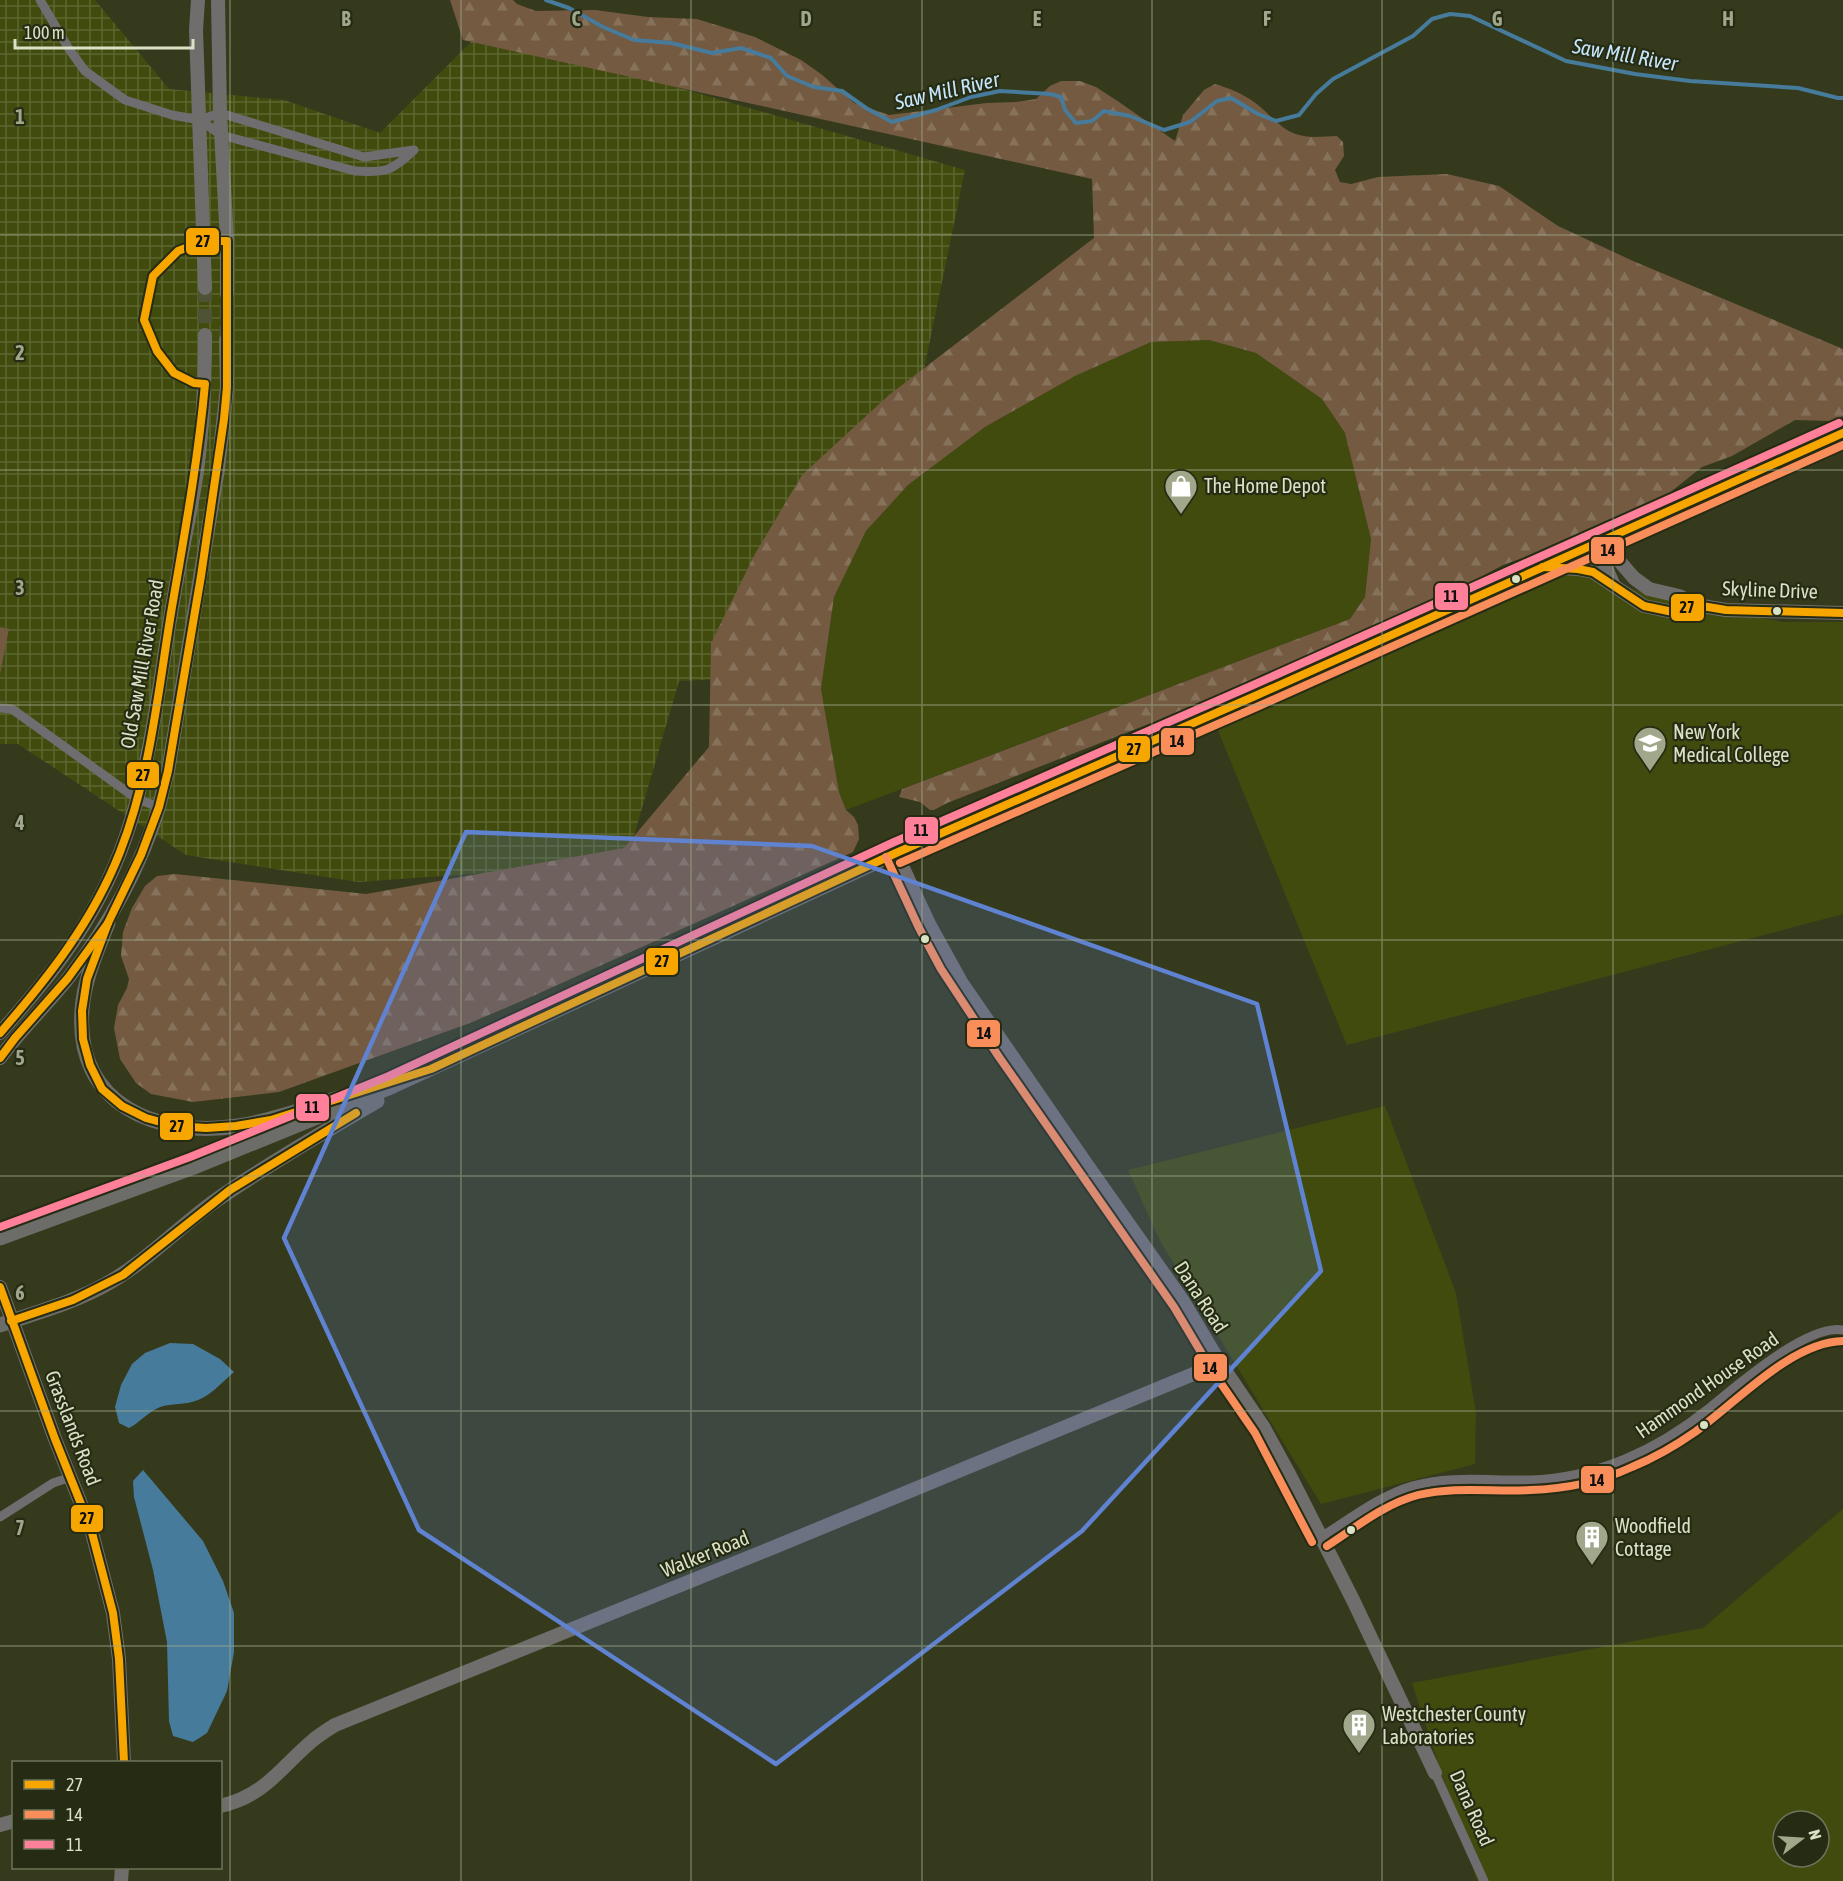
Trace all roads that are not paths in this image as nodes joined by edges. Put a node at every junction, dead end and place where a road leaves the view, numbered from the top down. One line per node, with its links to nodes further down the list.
1 (40, 0): 5 (street)
2 (198, 0): 5 (street)
3 (218, 0): 4 (street)
4 (220, 114): 5 (street); 6 (street); 6 (street)
5 (200, 120): 6 (street); 7 (street)
6 (221, 135): 8 (street)
7 (205, 288)
8 (227, 293)
9 (205, 335): 18 (street, Old Saw Mill River Road)
10 (226, 340): 19 (street)
11 (1843, 433): 12 (main road)
12 (1602, 540): 13 (main road); 14 (street); 15 (street, Skyline Drive)
13 (1543, 567): 14 (street, Skyline Drive); 20 (main road)
14 (1615, 587): 15 (street, Skyline Drive)
15 (1696, 605): 16 (street, Skyline Drive)
16 (1843, 613)
17 (0, 708): 18 (street)
18 (137, 799): 19 (street); 22 (street, Old Saw Mill River Road)
19 (159, 807): 21 (street)
20 (896, 853): 24 (main road); 29 (street, Dana Road)
21 (108, 922): 23 (street); 24 (main road)
22 (0, 1033)
23 (0, 1058)
24 (431, 1069): 25 (main road); 27 (main road)
25 (0, 1238)
26 (2, 1293): 27 (street, Grasslands Road)
27 (5, 1323): 30 (street, Grasslands Road)
28 (1841, 1329): 32 (street, Hammond House Road)
29 (1220, 1363): 32 (street, Dana Road); 35 (street, Walker Road)
30 (71, 1477): 31 (street); 33 (street, Grasslands Road)
31 (0, 1516)
32 (1321, 1537): 34 (street, Dana Road)
33 (124, 1761)
34 (1435, 1773): 36 (street, Dana Road)
35 (222, 1805)
36 (1484, 1881)

